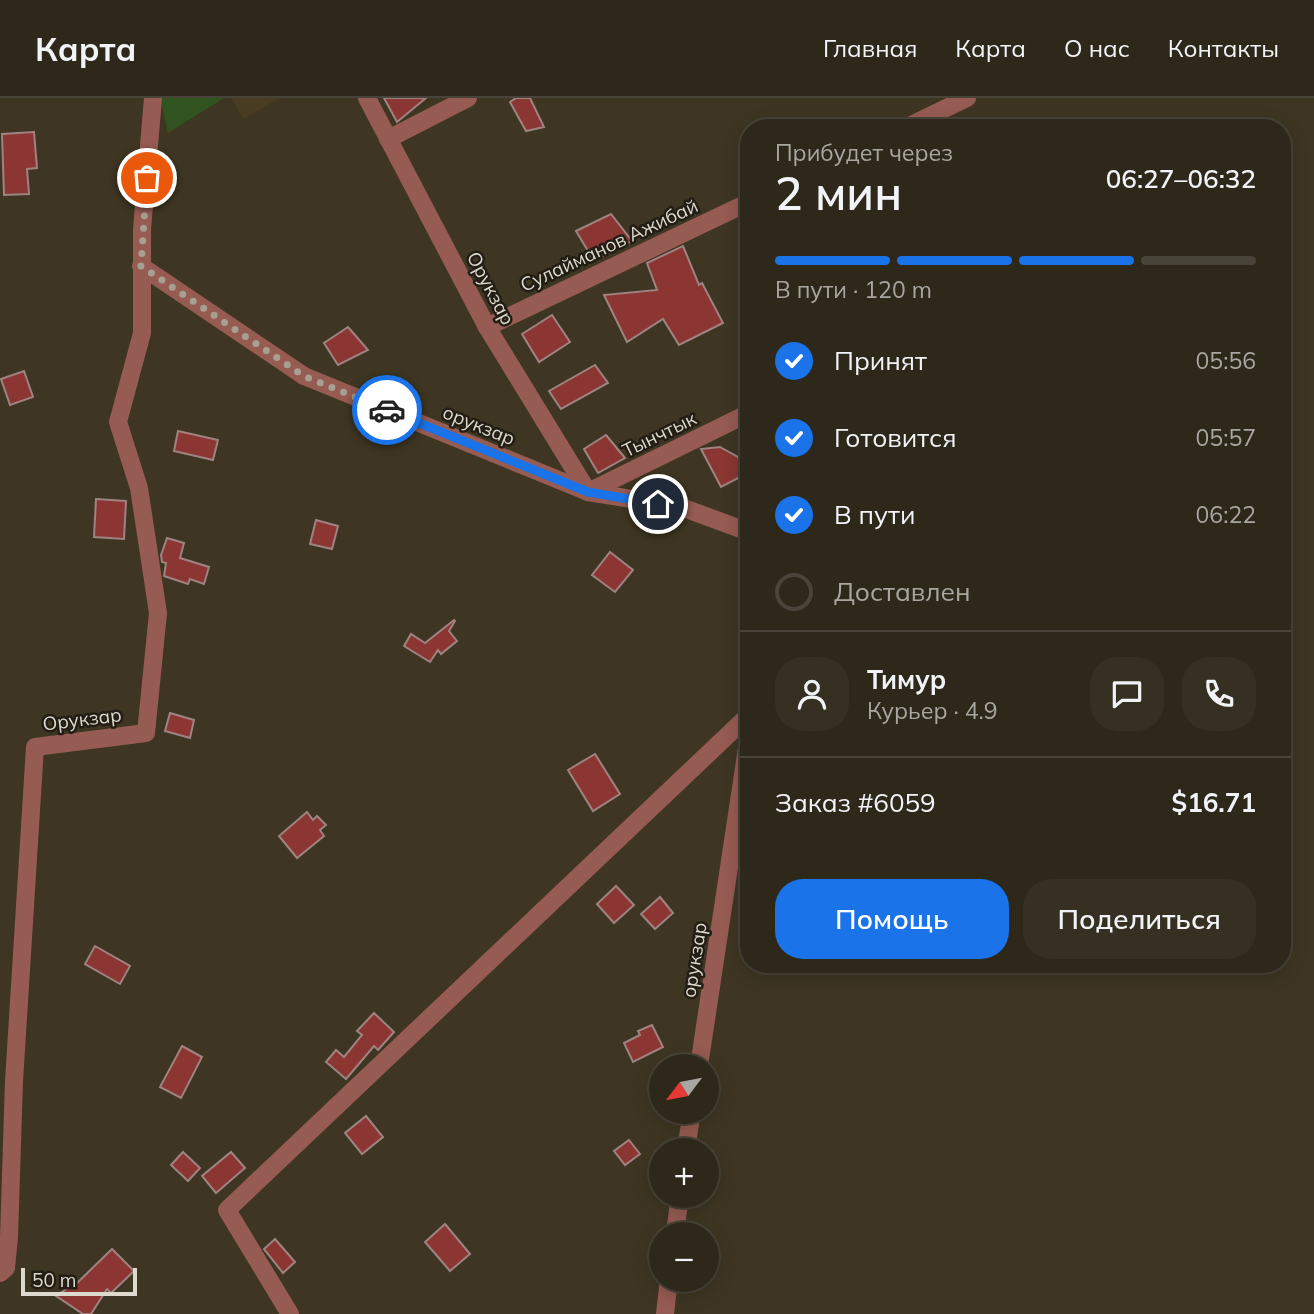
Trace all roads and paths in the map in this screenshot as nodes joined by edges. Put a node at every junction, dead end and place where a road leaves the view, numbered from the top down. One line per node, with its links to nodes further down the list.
1 (153, 98): 8 (street, Орукзар)
2 (367, 98): 6 (street, Орукзар)
3 (468, 98): 6 (street)
4 (967, 98): 5 (street)
5 (924, 119)
6 (388, 139): 9 (street, Орукзар)
7 (740, 206): 9 (street, Сулайманов Ажибай)
8 (141, 266): 11 (street, орукзар); 16 (street, Орукзар)
9 (487, 327): 11 (street, Орукзар)
10 (740, 417): 11 (street, Тынчтык)
11 (588, 492): 12 (street, орукзар)
12 (740, 529)
13 (740, 724): 18 (street)
14 (740, 795): 15 (street, орукзар)
15 (701, 1054)
16 (0, 1273)
17 (668, 1292): 19 (street)
18 (290, 1314)
19 (665, 1314)

